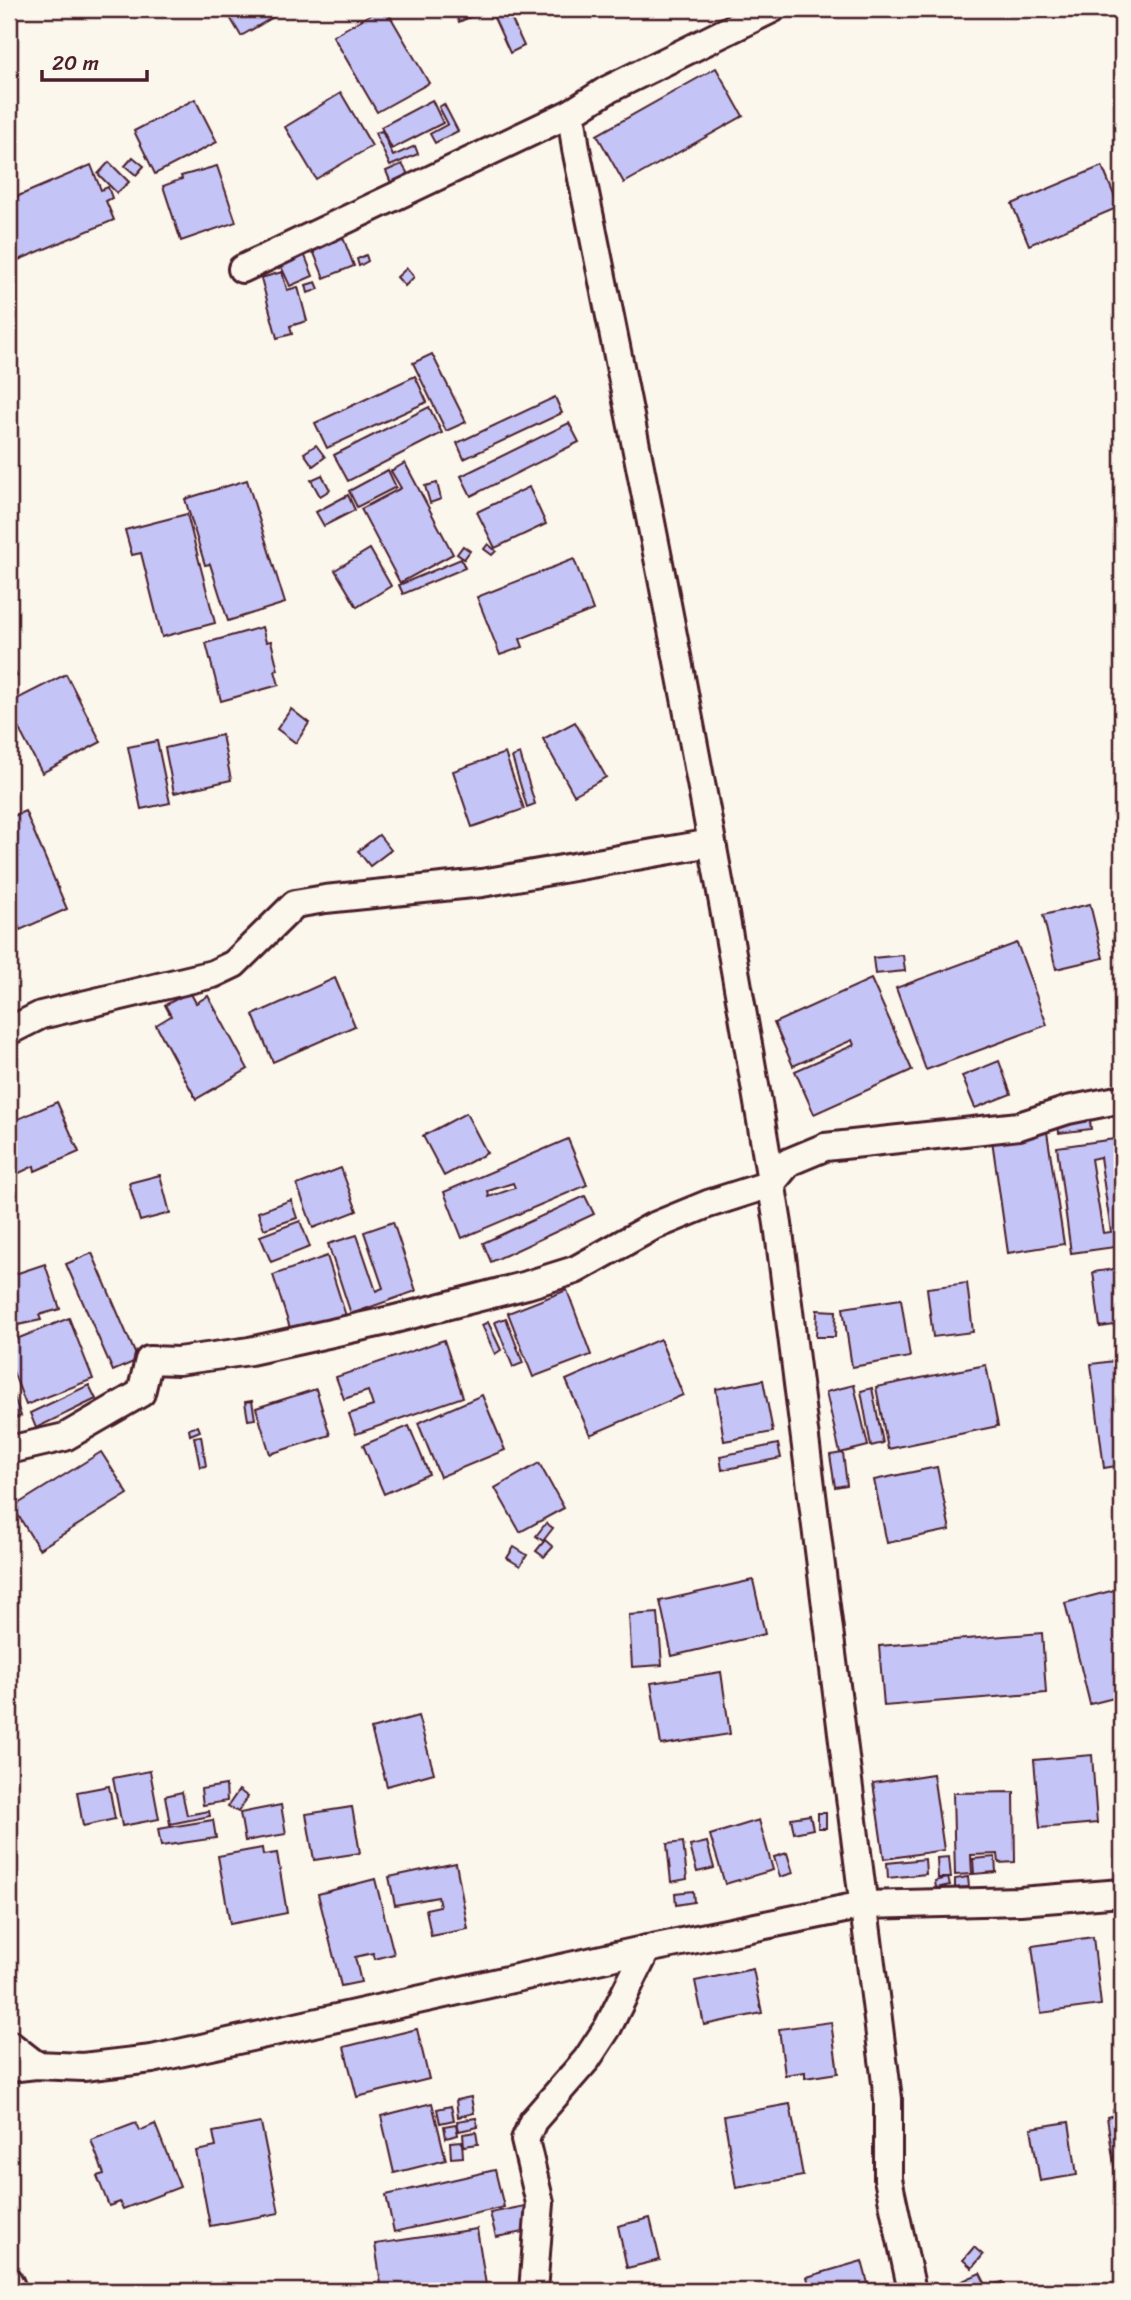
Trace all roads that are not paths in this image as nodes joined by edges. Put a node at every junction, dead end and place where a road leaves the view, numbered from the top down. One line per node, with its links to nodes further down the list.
1 (772, 9): 2 (street)
2 (571, 113): 3 (street); 4 (street)
3 (242, 269)
4 (711, 842): 5 (street); 7 (street)
5 (9, 1031)
6 (1122, 1099): 7 (street)
7 (771, 1184): 8 (street); 10 (street)
8 (9, 1450)
9 (1122, 1893): 10 (street)
10 (864, 1905): 11 (street); 18 (street)
11 (647, 1949): 13 (street); 17 (street)
12 (9, 2044): 13 (street)
13 (36, 2065): 14 (street)
14 (9, 2068)
15 (9, 2282): 16 (street)
16 (12, 2291)
17 (533, 2291)
18 (912, 2291)

